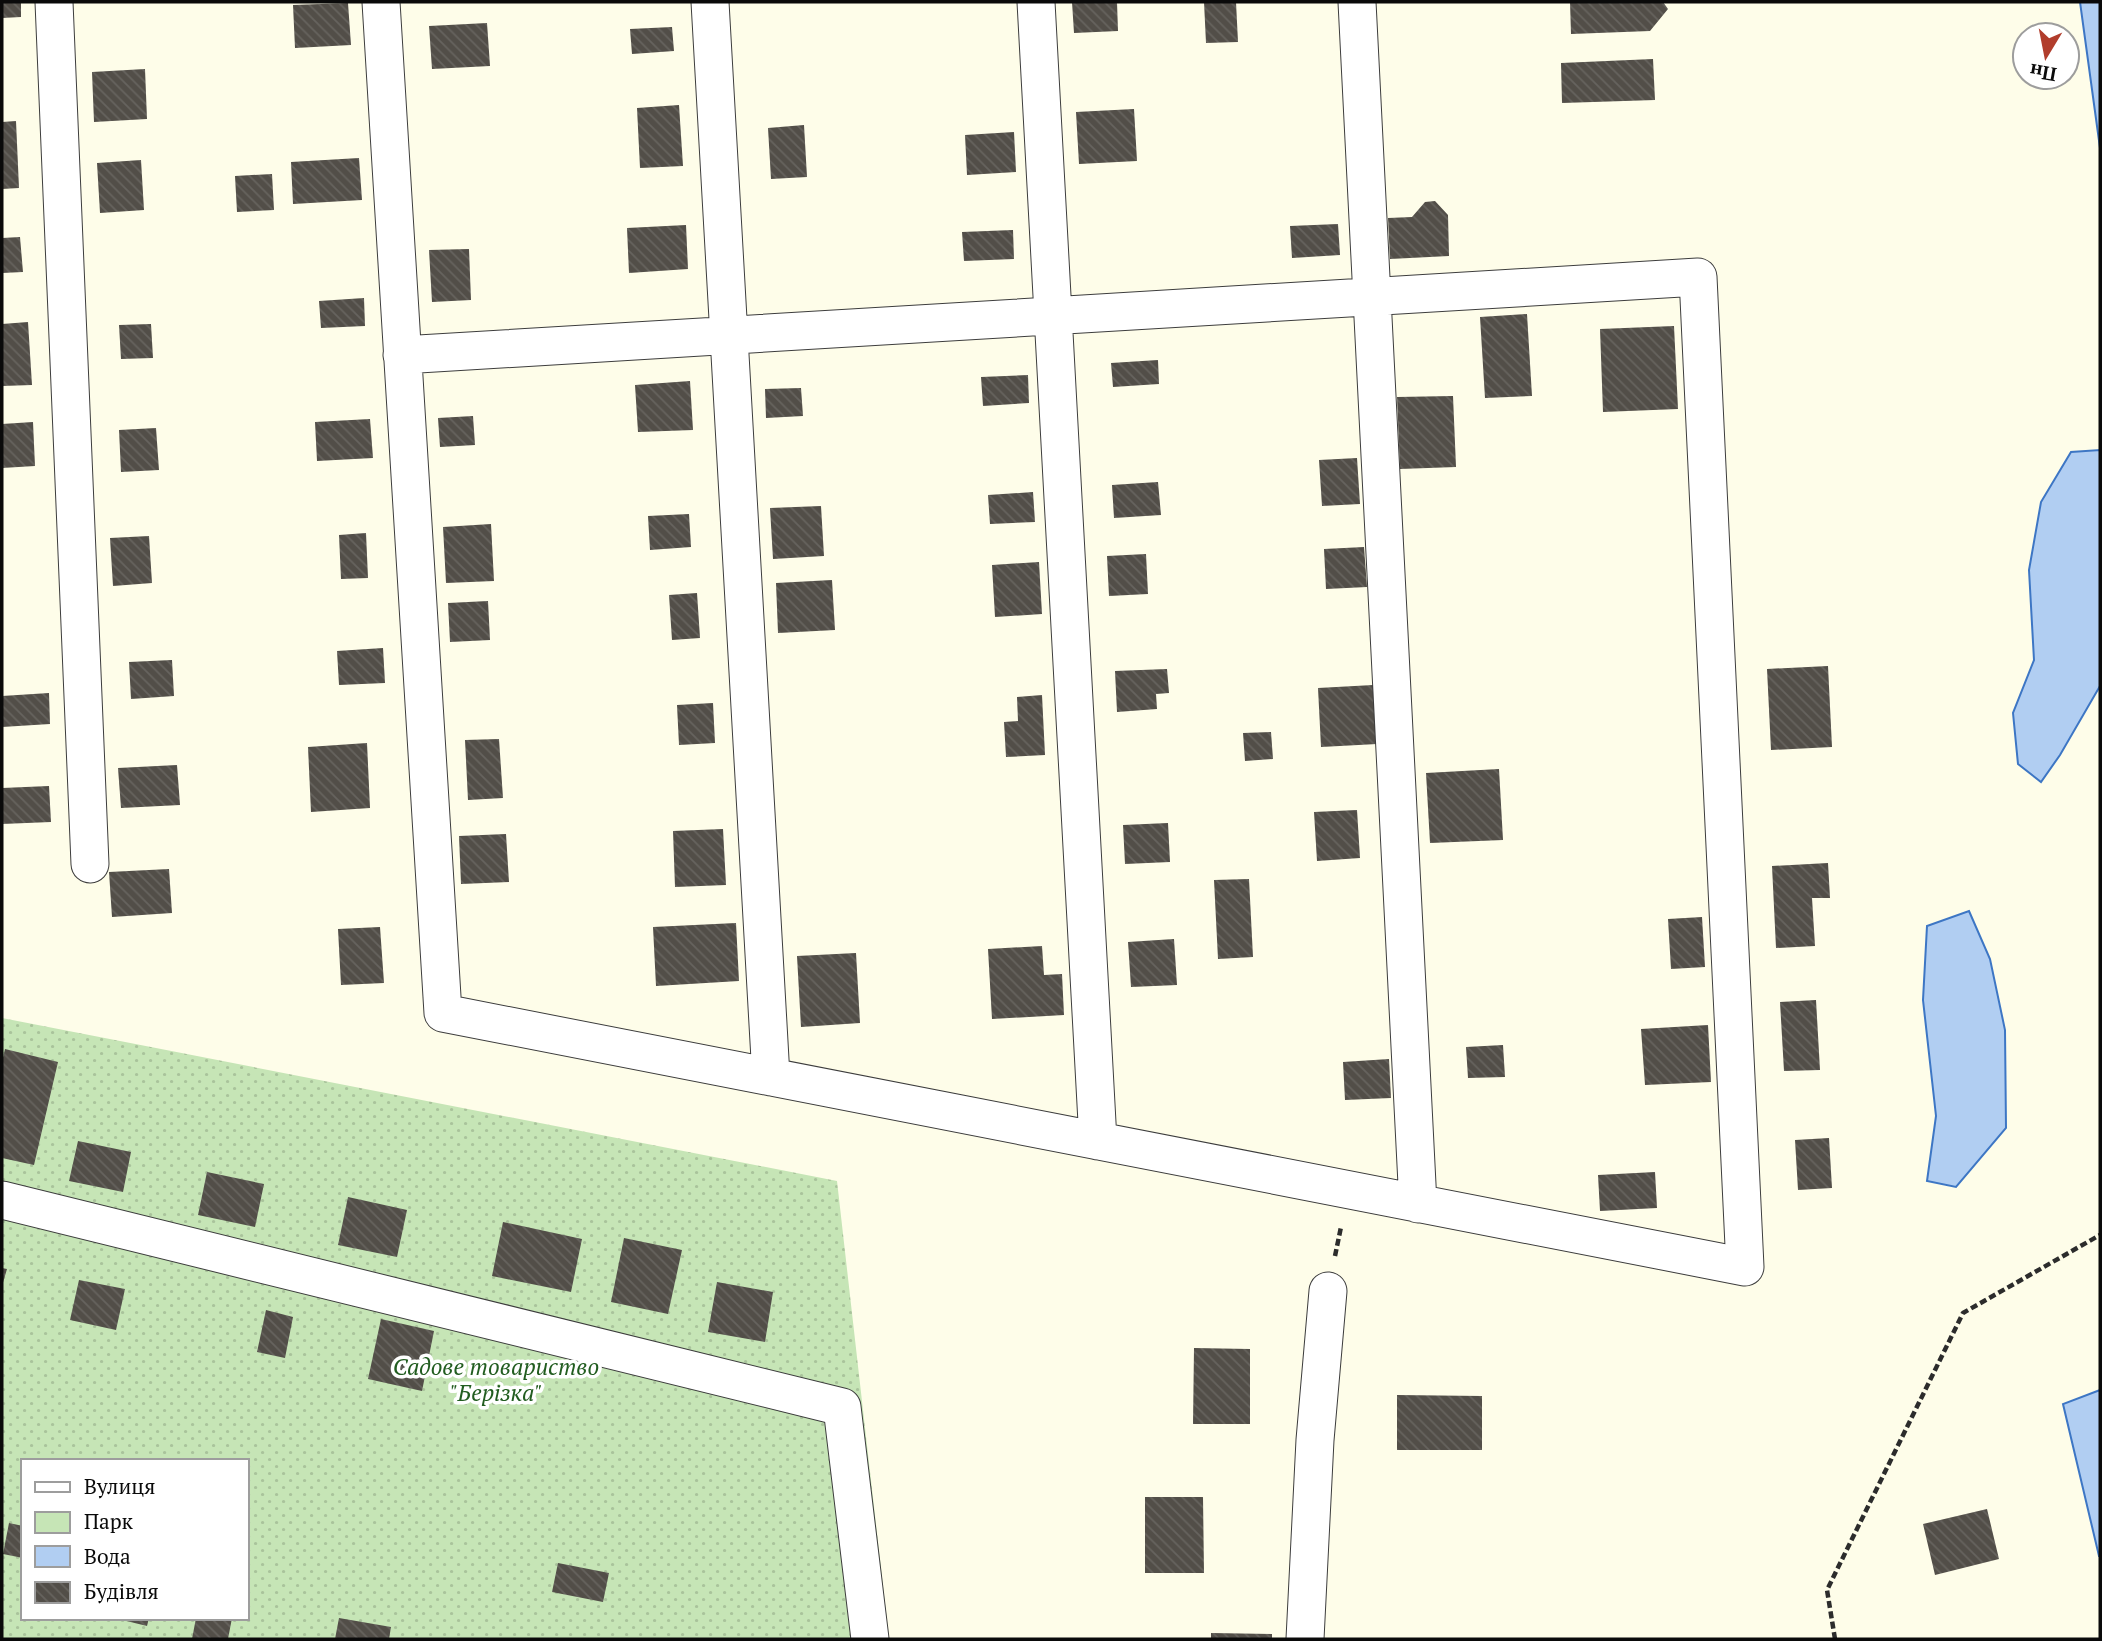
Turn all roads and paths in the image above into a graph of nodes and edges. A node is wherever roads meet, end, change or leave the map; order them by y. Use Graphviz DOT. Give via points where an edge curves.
graph roads {
  1 [pos="54,2"];
  2 [pos="381,2"];
  3 [pos="710,2"];
  4 [pos="1036,2"];
  5 [pos="1357,2"];
  6 [pos="1371,297"];
  7 [pos="1052,316"];
  8 [pos="728,335"];
  9 [pos="402,355"];
  10 [pos="90,864"];
  11 [pos="771,1077"];
  12 [pos="1098,1141"];
  13 [pos="1348,1190"];
  14 [pos="2,1200"];
  15 [pos="1418,1203"];
  16 [pos="2100,1235"];
  17 [pos="1328,1291"];
  18 [pos="870,1639"];
  19 [pos="1305,1639"];
  20 [pos="1835,1639"];
  1 -- 10 [label="street"];
  2 -- 9 [label="street"];
  3 -- 8 [label="street"];
  4 -- 7 [label="street"];
  5 -- 6 [label="street"];
  6 -- 7 [label="street"];
  6 -- 15 [label="street"];
  6 -- 15 [label="street" via="1699,277 1745,1267"];
  7 -- 8 [label="street"];
  7 -- 12 [label="street"];
  8 -- 9 [label="street"];
  8 -- 11 [label="street"];
  9 -- 11 [label="street" via="443,1013"];
  11 -- 12 [label="street"];
  12 -- 13 [label="street"];
  13 -- 15 [label="street"];
  13 -- 17 [label="path"];
  14 -- 18 [label="street" via="842,1407"];
  16 -- 20 [label="path" via="1963,1313 1827,1590"];
  17 -- 19 [label="street"];
}
